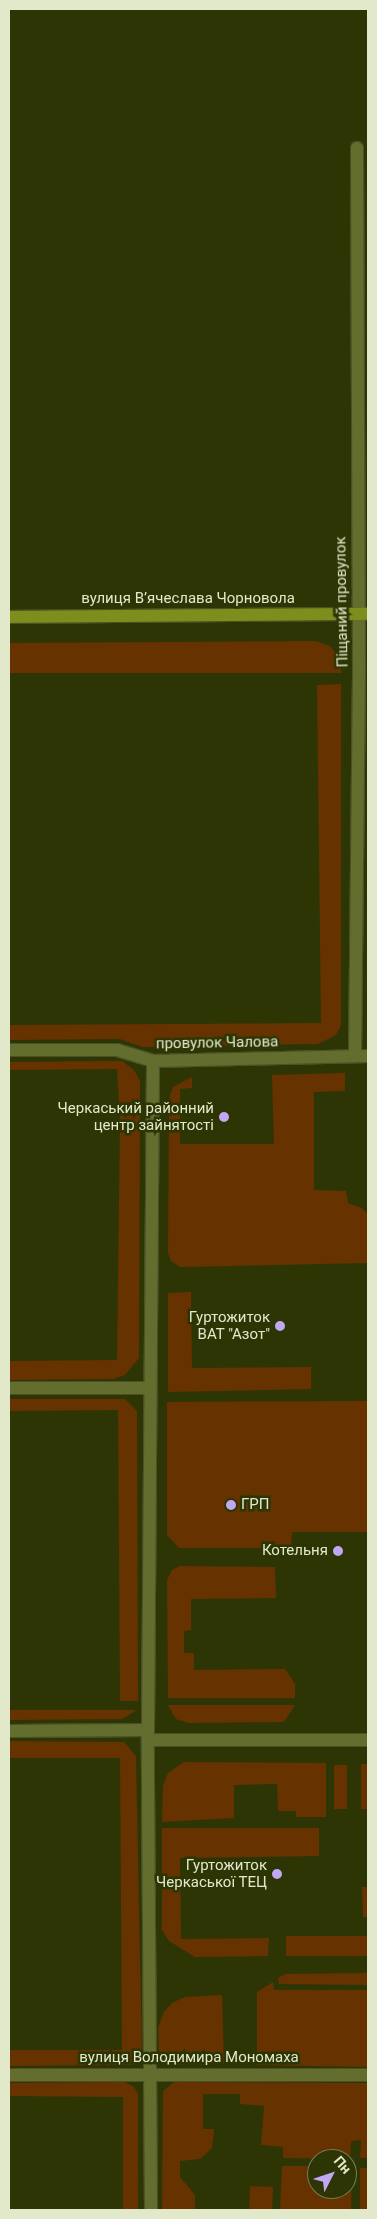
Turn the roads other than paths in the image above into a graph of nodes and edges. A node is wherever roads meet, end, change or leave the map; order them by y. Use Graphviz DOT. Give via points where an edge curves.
graph roads {
  1 [pos="357,148"];
  2 [pos="362,614"];
  3 [pos="9,617"];
  4 [pos="9,1050"];
  5 [pos="362,1056"];
  6 [pos="153,1061"];
  7 [pos="9,1388"];
  8 [pos="150,1388"];
  9 [pos="9,1730"];
  10 [pos="148,1735"];
  11 [pos="368,1740"];
  12 [pos="151,2074"];
  13 [pos="9,2075"];
  14 [pos="368,2075"];
  15 [pos="151,2210"];
  1 -- 2 [label="street, Піщаний провулок"];
  2 -- 3 [label="main road, вулиця Вʼячеслава Чорновола"];
  2 -- 5 [label="street, Піщаний провулок" via="359,672"];
  4 -- 6 [label="street, провулок Чалова" via="117,1050"];
  5 -- 6 [label="street, провулок Чалова"];
  6 -- 8 [label="street" via="154,1279"];
  7 -- 8 [label="street"];
  8 -- 10 [label="street"];
  9 -- 10 [label="street"];
  10 -- 11 [label="street"];
  10 -- 12 [label="street"];
  12 -- 13 [label="street, вулиця Володимира Мономаха"];
  12 -- 14 [label="street, вулиця Володимира Мономаха"];
  12 -- 15 [label="street"];
}
